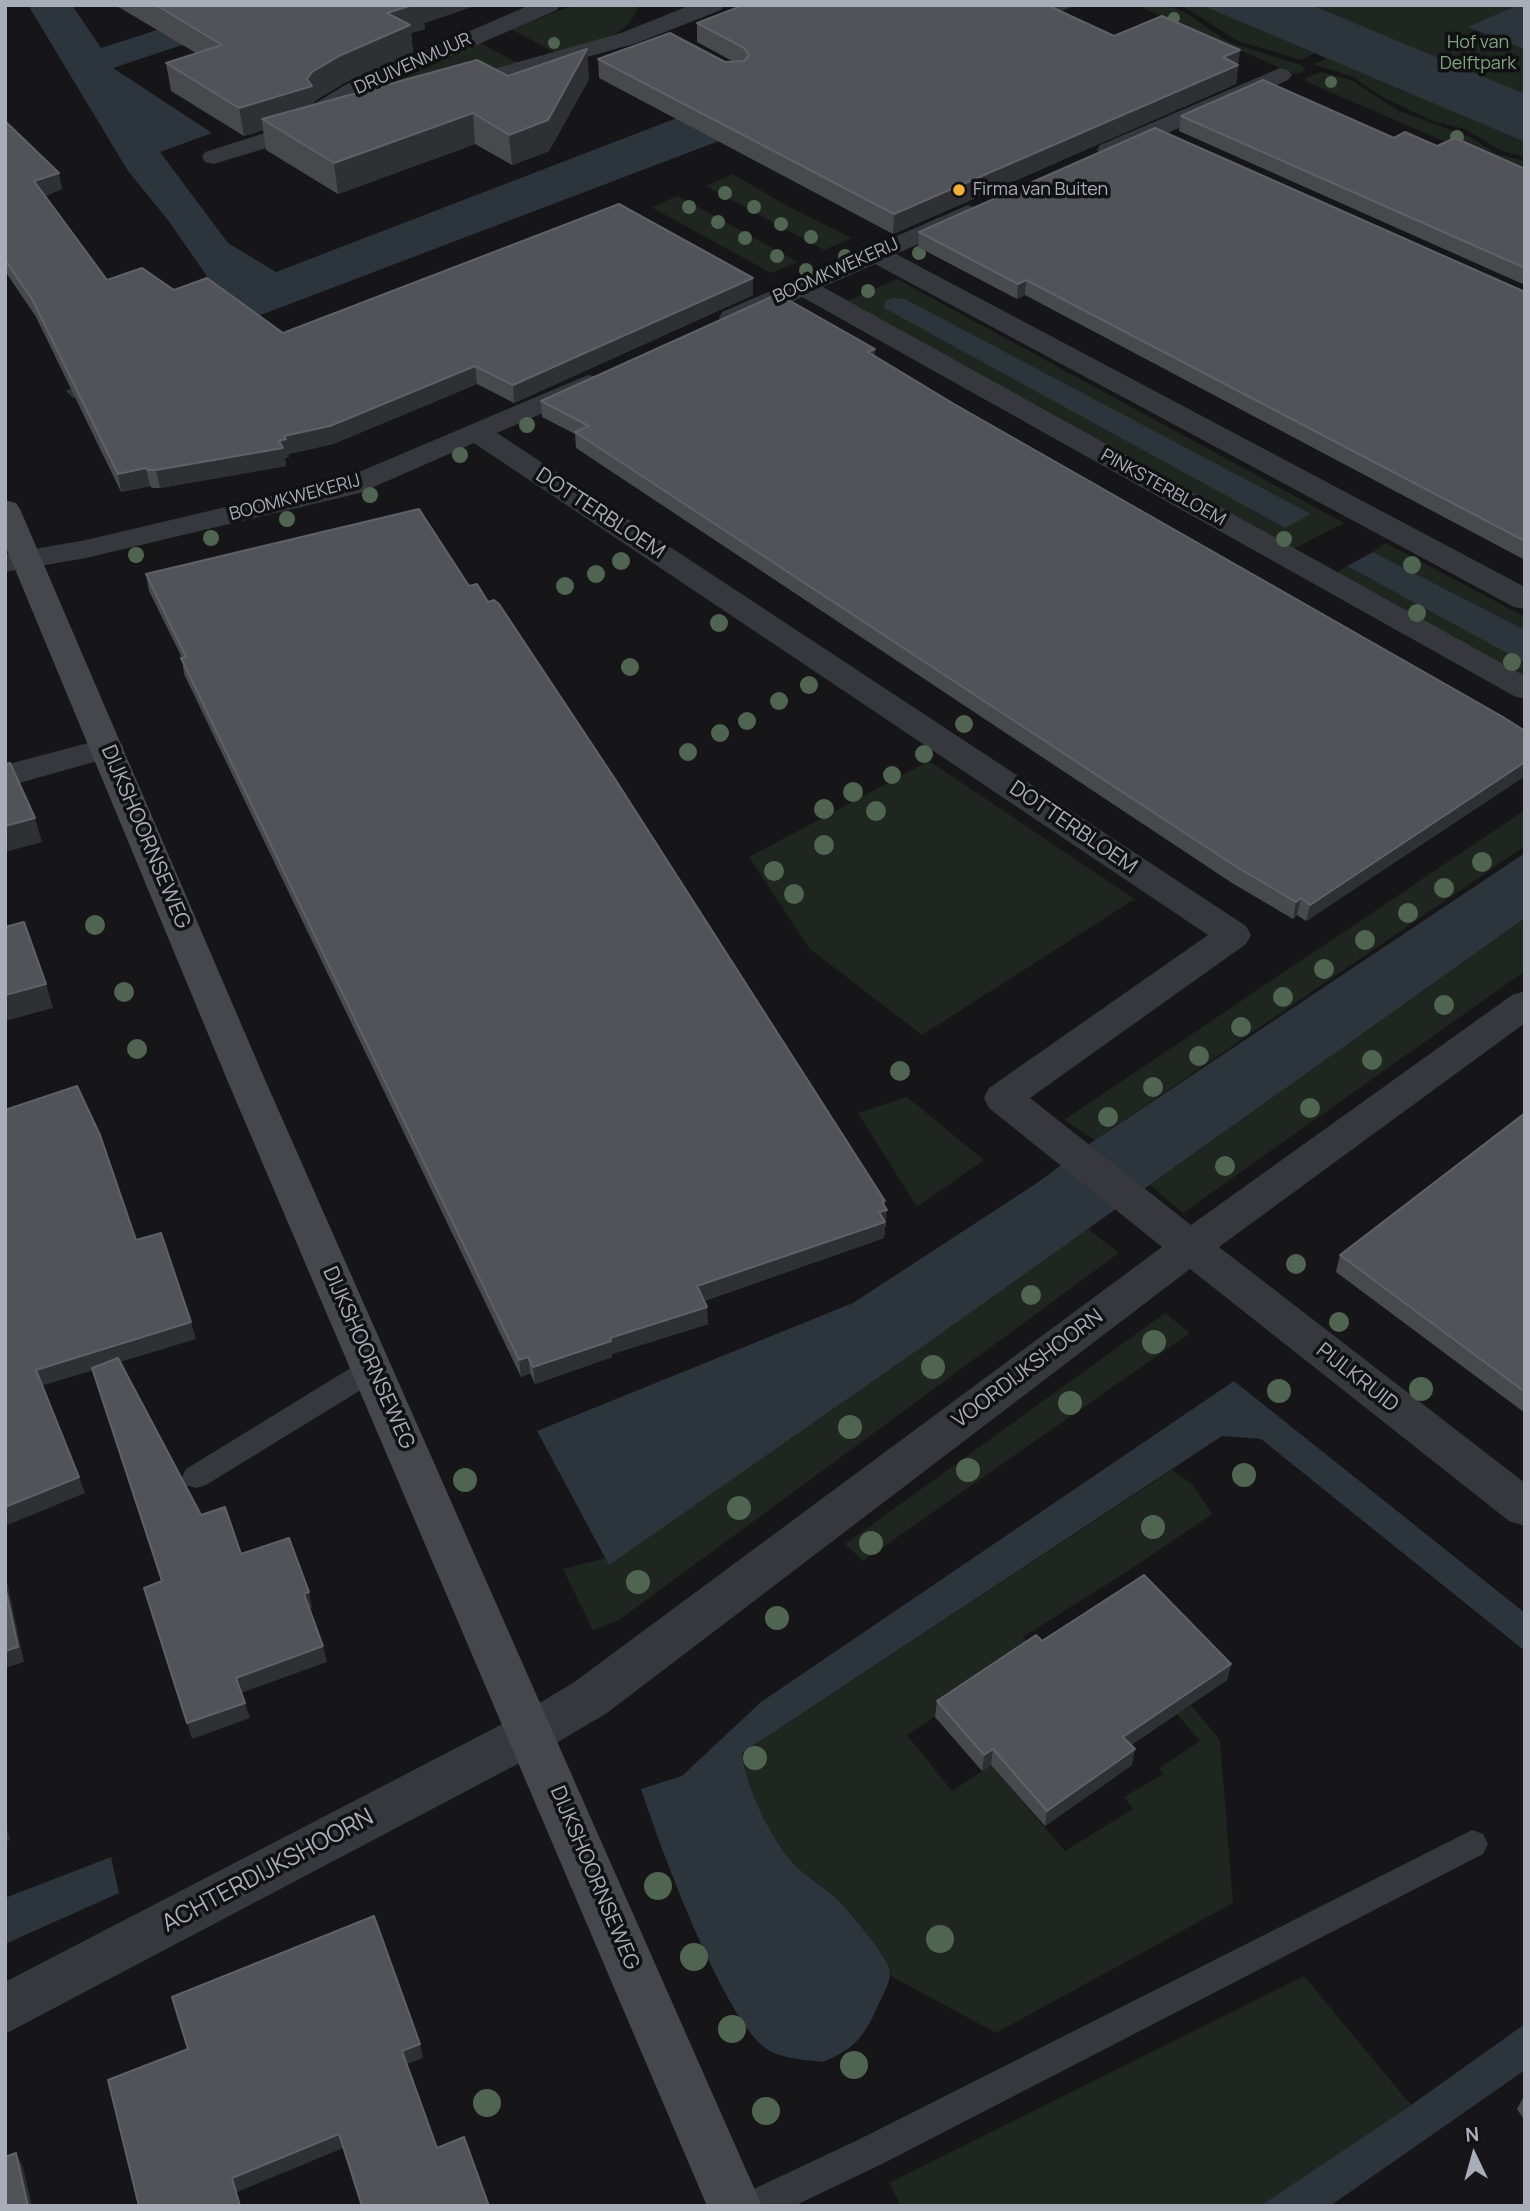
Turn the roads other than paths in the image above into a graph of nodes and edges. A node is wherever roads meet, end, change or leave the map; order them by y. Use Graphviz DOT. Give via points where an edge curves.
graph roads {
  1 [pos="549,5"];
  2 [pos="655,5"];
  3 [pos="713,5"];
  4 [pos="649,28"];
  5 [pos="673,41"];
  6 [pos="1280,75"];
  7 [pos="429,94"];
  8 [pos="362,112"];
  9 [pos="1152,131"];
  10 [pos="281,134"];
  11 [pos="1177,142"];
  12 [pos="214,157"];
  13 [pos="1089,159"];
  14 [pos="989,204"];
  15 [pos="876,254"];
  16 [pos="802,286"];
  17 [pos="715,326"];
  18 [pos="615,371"];
  19 [pos="478,433"];
  20 [pos="5,509"];
  21 [pos="16,561"];
  22 [pos="1525,600"];
  23 [pos="1525,689"];
  24 [pos="107,748"];
  25 [pos="5,776"];
  26 [pos="1525,1004"];
  27 [pos="1177,1237"];
  28 [pos="372,1369"];
  29 [pos="196,1477"];
  30 [pos="1525,1508"];
  31 [pos="531,1733"];
  32 [pos="1472,1844"];
  33 [pos="5,2009"];
  34 [pos="735,2206"];
  35 [pos="755,2206"];
  1 -- 10 [label="street, DRUIVENMUUR" via="353,90"];
  2 -- 4 [label="street"];
  3 -- 4 [label="street, DRUIVENMUUR"];
  4 -- 5 [label="street"];
  4 -- 7 [label="street, DRUIVENMUUR" via="612,43"];
  6 -- 9 [label="street"];
  8 -- 10 [label="street, DRUIVENMUUR"];
  9 -- 11 [label="street"];
  9 -- 13 [label="street"];
  10 -- 12 [label="street, DRUIVENMUUR"];
  14 -- 15 [label="street, BOOMKWEKERIJ"];
  15 -- 16 [label="street, BOOMKWEKERIJ"];
  15 -- 22 [label="street"];
  16 -- 17 [label="street, BOOMKWEKERIJ"];
  16 -- 23 [label="street, PINKSTERBLOEM"];
  18 -- 19 [label="street, BOOMKWEKERIJ"];
  19 -- 21 [label="street, BOOMKWEKERIJ" via="350,487"];
  19 -- 27 [label="street, DOTTERBLOEM" via="1233,935 1003,1098"];
  20 -- 21 [label="street, DIJKSHOORNSEWEG"];
  21 -- 24 [label="street, DIJKSHOORNSEWEG"];
  24 -- 25 [label="street"];
  24 -- 28 [label="street, DIJKSHOORNSEWEG"];
  26 -- 27 [label="street, VOORDIJKSHOORN"];
  27 -- 30 [label="street, PIJLKRUID"];
  27 -- 31 [label="street, VOORDIJKSHOORN" via="590,1698"];
  28 -- 29 [label="lane"];
  28 -- 31 [label="street, DIJKSHOORNSEWEG"];
  31 -- 33 [label="street, ACHTERDIJKSHOORN"];
  31 -- 34 [label="street, DIJKSHOORNSEWEG"];
  32 -- 35 [label="lane"];
}
